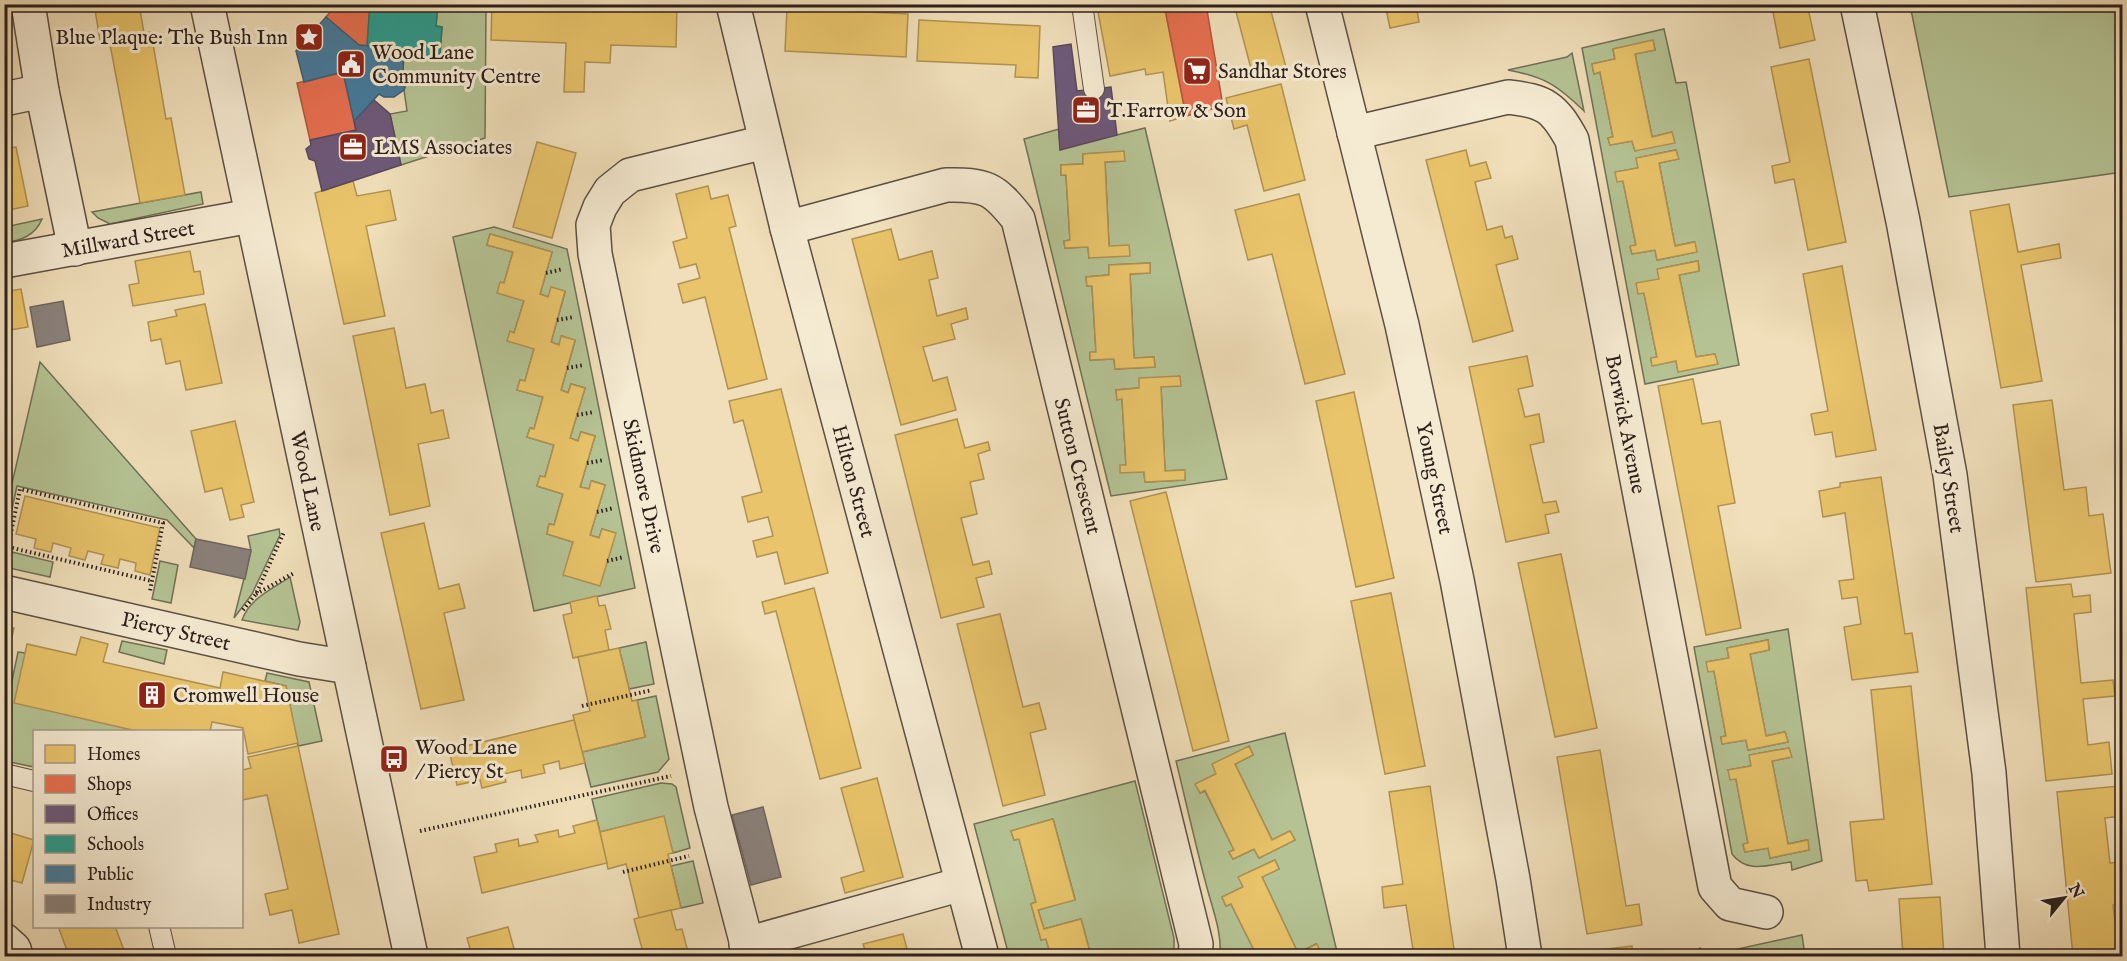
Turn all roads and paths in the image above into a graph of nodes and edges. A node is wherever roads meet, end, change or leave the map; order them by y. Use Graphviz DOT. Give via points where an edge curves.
graph roads {
  1 [pos="28,4"];
  2 [pos="207,4"];
  3 [pos="733,4"];
  4 [pos="1082,4"];
  5 [pos="1322,4"];
  6 [pos="1857,4"];
  7 [pos="1094,89"];
  8 [pos="42,92"];
  9 [pos="4,99"];
  10 [pos="1354,133"];
  11 [pos="765,142"];
  12 [pos="251,216"];
  13 [pos="787,228"];
  14 [pos="75,249"];
  15 [pos="4,261"];
  16 [pos="286,529"];
  17 [pos="8,547"];
  18 [pos="4,563"];
  19 [pos="296,572"];
  20 [pos="152,581"];
  21 [pos="4,592"];
  22 [pos="256,594"];
  23 [pos="148,598"];
  24 [pos="240,617"];
  25 [pos="349,667"];
  26 [pos="655,689"];
  27 [pos="582,706"];
  28 [pos="4,774"];
  29 [pos="680,774"];
  30 [pos="33,781"];
  31 [pos="420,832"];
  32 [pos="692,855"];
  33 [pos="623,872"];
  34 [pos="962,884"];
  35 [pos="1766,912"];
  36 [pos="159,928"];
  37 [pos="4,940"];
  38 [pos="748,950"];
  39 [pos="16,957"];
  40 [pos="166,957"];
  41 [pos="411,957"];
  42 [pos="982,957"];
  43 [pos="1195,957"];
  44 [pos="1525,957"];
  45 [pos="2003,957"];
  1 -- 8 [label="street"];
  2 -- 12 [label="street, Wood Lane"];
  3 -- 11 [label="street, Hilton Street"];
  4 -- 7 [label="lane"];
  5 -- 10 [label="street, Young Street"];
  6 -- 45 [label="street, Bailey Street" via="1903,221 1950,475 1989,773"];
  8 -- 9 [label="street"];
  8 -- 14 [label="street"];
  10 -- 35 [label="street, Borwick Avenue" via="1508,97 1548,107 1560,118 1572,140 1715,886 1730,904"];
  10 -- 44 [label="street, Young Street" via="1402,325 1454,568"];
  11 -- 13 [label="street, Hilton Street"];
  11 -- 38 [label="street, Skidmore Drive" via="630,176 610,191 594,225 595,254 711,807"];
  12 -- 14 [label="street, Millward Street"];
  12 -- 25 [label="street, Wood Lane"];
  13 -- 34 [label="street, Hilton Street"];
  13 -- 43 [label="street, Sutton Crescent" via="946,185 989,190 1018,219 1196,944"];
  14 -- 15 [label="street, Millward Street"];
  16 -- 22 [label="path"];
  17 -- 18 [label="path"];
  17 -- 20 [label="path"];
  17 -- 20 [label="path" via="20,489 163,523"];
  19 -- 22 [label="path"];
  20 -- 23 [label="path"];
  21 -- 25 [label="street, Piercy Street"];
  22 -- 24 [label="path"];
  25 -- 41 [label="street, Wood Lane"];
  26 -- 27 [label="path"];
  28 -- 30 [label="lane"];
  29 -- 31 [label="path"];
  32 -- 33 [label="path"];
  34 -- 38 [label="street, Skidmore Drive"];
  34 -- 42 [label="street, Hilton Street"];
  36 -- 40 [label="lane"];
  37 -- 39 [label="street"];
}
